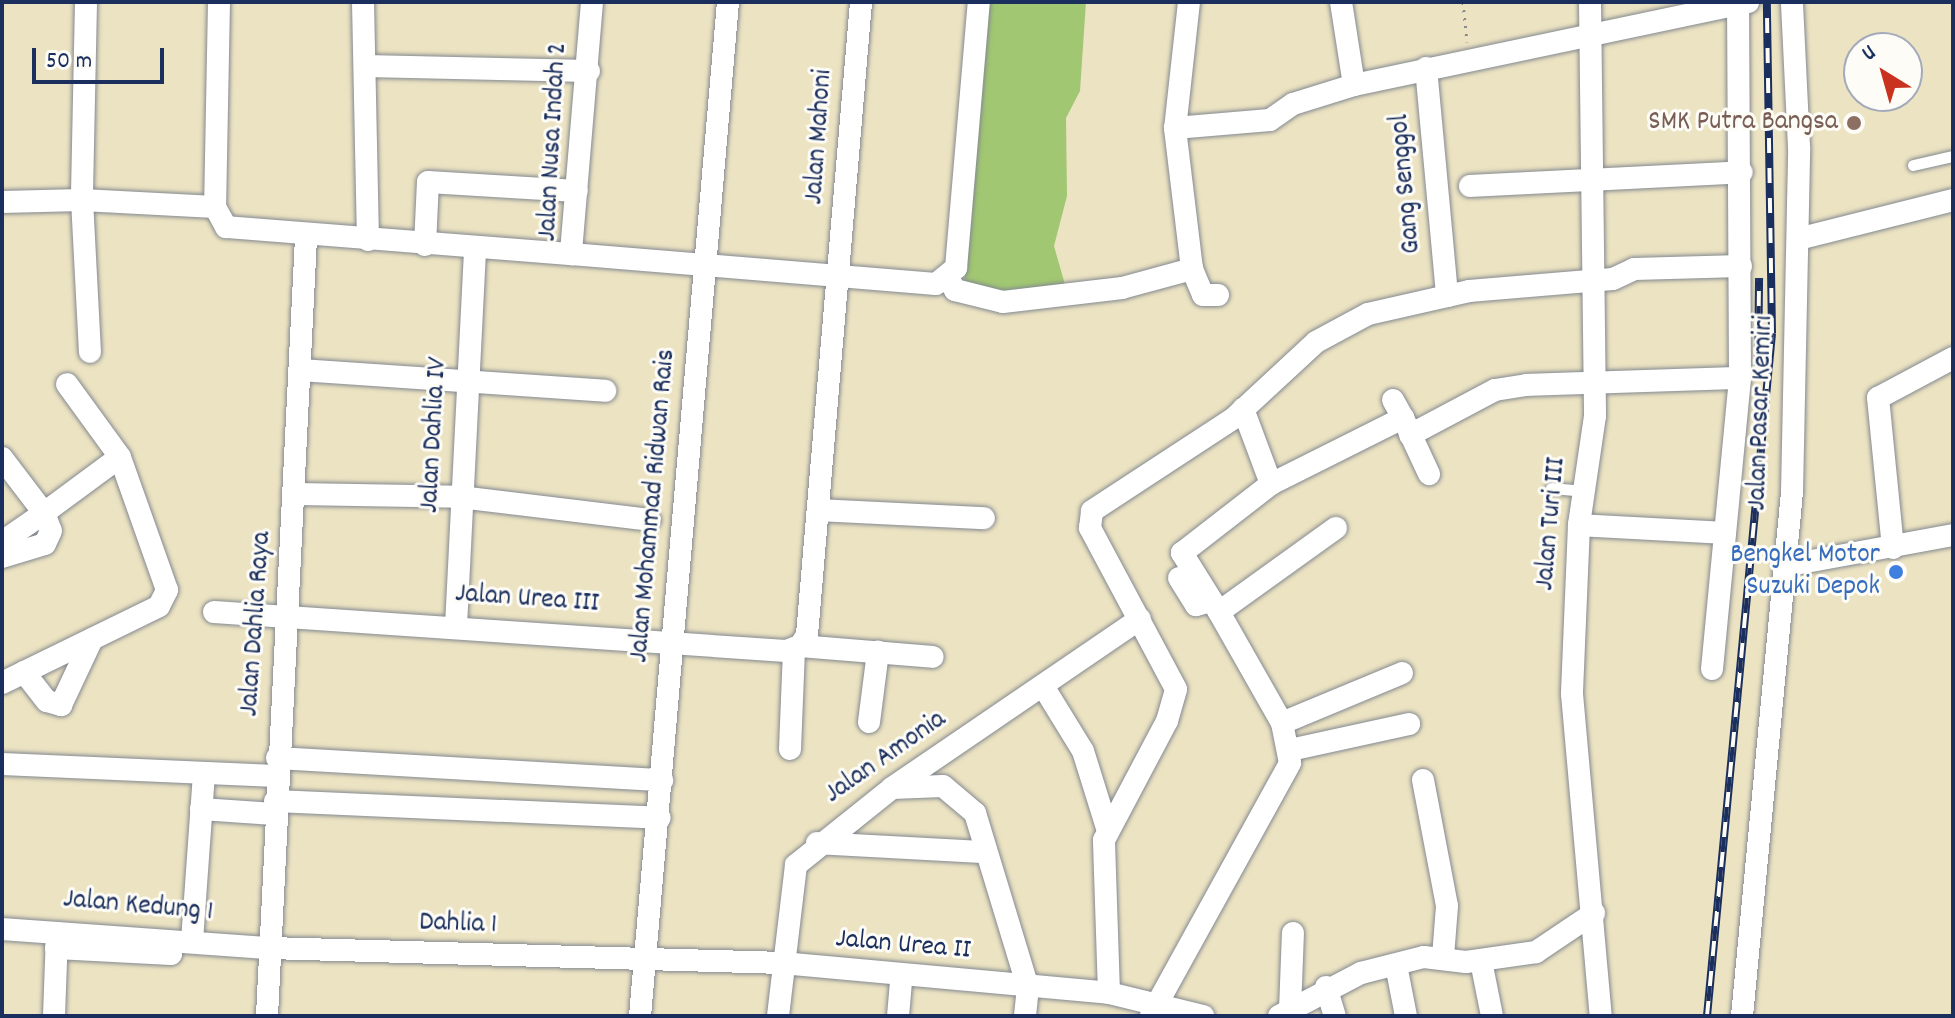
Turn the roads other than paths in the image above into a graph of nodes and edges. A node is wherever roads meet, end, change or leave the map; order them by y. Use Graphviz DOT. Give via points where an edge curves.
graph roads {
  1 [pos="86,2"];
  2 [pos="219,2"];
  3 [pos="363,2"];
  4 [pos="592,2"];
  5 [pos="728,2"];
  6 [pos="861,2"];
  7 [pos="979,2"];
  8 [pos="1189,2"];
  9 [pos="1341,2"];
  10 [pos="1590,2"];
  11 [pos="1792,2"];
  12 [pos="1741,3"];
  13 [pos="1693,8"];
  14 [pos="1591,33"];
  15 [pos="365,66"];
  16 [pos="1426,68"];
  17 [pos="589,71"];
  18 [pos="1354,85"];
  19 [pos="1175,128"];
  20 [pos="1953,156"];
  21 [pos="1913,165"];
  22 [pos="1742,172"];
  23 [pos="1594,180"];
  24 [pos="1470,186"];
  25 [pos="577,191"];
  26 [pos="82,200"];
  27 [pos="1953,200"];
  28 [pos="2,202"];
  29 [pos="215,207"];
  30 [pos="306,237"];
  31 [pos="1798,239"];
  32 [pos="368,240"];
  33 [pos="425,245"];
  34 [pos="475,248"];
  35 [pos="571,254"];
  36 [pos="704,266"];
  37 [pos="1741,266"];
  38 [pos="1192,269"];
  39 [pos="840,277"];
  40 [pos="948,278"];
  41 [pos="1594,279"];
  42 [pos="1218,295"];
  43 [pos="1447,296"];
  44 [pos="90,352"];
  45 [pos="1953,358"];
  46 [pos="300,370"];
  47 [pos="1740,378"];
  48 [pos="1596,380"];
  49 [pos="468,383"];
  50 [pos="67,384"];
  51 [pos="605,391"];
  52 [pos="1243,409"];
  53 [pos="1402,418"];
  54 [pos="120,457"];
  55 [pos="2,458"];
  56 [pos="1429,474"];
  57 [pos="1271,484"];
  58 [pos="1551,488"];
  59 [pos="1584,491"];
  60 [pos="296,494"];
  61 [pos="460,497"];
  62 [pos="818,510"];
  63 [pos="44,513"];
  64 [pos="984,518"];
  65 [pos="650,520"];
  66 [pos="1579,525"];
  67 [pos="1336,528"];
  68 [pos="1725,533"];
  69 [pos="1953,535"];
  70 [pos="2,542"];
  71 [pos="1893,548"];
  72 [pos="2,557"];
  73 [pos="1784,566"];
  74 [pos="1179,578"];
  75 [pos="1215,606"];
  76 [pos="214,612"];
  77 [pos="289,616"];
  78 [pos="1140,619"];
  79 [pos="456,626"];
  80 [pos="92,639"];
  81 [pos="672,640"];
  82 [pos="797,647"];
  83 [pos="878,652"];
  84 [pos="933,657"];
  85 [pos="1712,669"];
  86 [pos="24,672"];
  87 [pos="1402,673"];
  88 [pos="2,683"];
  89 [pos="1043,686"];
  90 [pos="869,722"];
  91 [pos="1282,723"];
  92 [pos="1409,724"];
  93 [pos="790,749"];
  94 [pos="1290,750"];
  95 [pos="3,762"];
  96 [pos="277,767"];
  97 [pos="204,775"];
  98 [pos="662,780"];
  99 [pos="1423,780"];
  100 [pos="892,788"];
  101 [pos="275,807"];
  102 [pos="201,809"];
  103 [pos="660,818"];
  104 [pos="1107,828"];
  105 [pos="817,843"];
  106 [pos="985,852"];
  107 [pos="1594,913"];
  108 [pos="2,929"];
  109 [pos="1293,933"];
  110 [pos="57,939"];
  111 [pos="181,940"];
  112 [pos="269,948"];
  113 [pos="1443,957"];
  114 [pos="1481,961"];
  115 [pos="645,963"];
  116 [pos="782,963"];
  117 [pos="1396,965"];
  118 [pos="901,978"];
  119 [pos="1028,987"];
  120 [pos="1326,987"];
  121 [pos="1109,993"];
  122 [pos="1152,1010"];
  123 [pos="1285,1013"];
  124 [pos="54,1016"];
  125 [pos="267,1016"];
  126 [pos="640,1016"];
  127 [pos="778,1016"];
  128 [pos="898,1016"];
  129 [pos="1025,1016"];
  130 [pos="1203,1016"];
  131 [pos="1335,1016"];
  132 [pos="1406,1016"];
  133 [pos="1492,1016"];
  134 [pos="1601,1016"];
  135 [pos="1742,1016"];
  1 -- 26 [label="street"];
  2 -- 29 [label="street"];
  3 -- 15 [label="street"];
  4 -- 17 [label="street, Jalan Nusa Indah 2"];
  5 -- 36 [label="street, Jalan Mohammad Ridwan Rais"];
  6 -- 39 [label="street, Jalan Mahoni"];
  7 -- 40 [label="street" via="956,268"];
  8 -- 19 [label="street"];
  9 -- 18 [label="street"];
  10 -- 14 [label="street, Jalan Turi III"];
  11 -- 31 [label="street, Jalan Pasar Kemiri"];
  12 -- 13 [label="street"];
  12 -- 22 [label="street"];
  13 -- 14 [label="street"];
  14 -- 16 [label="street"];
  14 -- 23 [label="street, Jalan Turi III"];
  15 -- 17 [label="street"];
  15 -- 32 [label="street"];
  16 -- 18 [label="street"];
  16 -- 43 [label="street, Gang Senggol"];
  17 -- 25 [label="street, Jalan Nusa Indah 2"];
  18 -- 19 [label="street" via="1293,104 1270,120"];
  19 -- 38 [label="street"];
  20 -- 21 [label="lane"];
  22 -- 23 [label="street"];
  22 -- 37 [label="street"];
  23 -- 24 [label="street"];
  23 -- 41 [label="street, Jalan Turi III"];
  25 -- 33 [label="street" via="428,182"];
  25 -- 35 [label="street, Jalan Nusa Indah 2"];
  26 -- 28 [label="street"];
  26 -- 29 [label="street"];
  26 -- 44 [label="street"];
  27 -- 31 [label="street"];
  29 -- 30 [label="street" via="234,231"];
  30 -- 32 [label="street"];
  30 -- 46 [label="street, Jalan Dahlia Raya"];
  31 -- 73 [label="street, Jalan Pasar Kemiri"];
  32 -- 33 [label="street"];
  33 -- 34 [label="street"];
  34 -- 35 [label="street"];
  34 -- 49 [label="street, Jalan Dahlia IV"];
  35 -- 36 [label="street, Jalan Nusa Indah 2"];
  36 -- 39 [label="street, Jalan Nusa Indah 2"];
  36 -- 81 [label="street, Jalan Mohammad Ridwan Rais"];
  37 -- 41 [label="street" via="1634,269"];
  37 -- 47 [label="street"];
  38 -- 40 [label="street" via="1122,288 1003,302 955,290"];
  38 -- 42 [label="street" via="1203,295"];
  39 -- 40 [label="street, Jalan Nusa Indah 2" via="936,284"];
  39 -- 62 [label="street"];
  41 -- 43 [label="street"];
  41 -- 48 [label="street, Jalan Turi III"];
  43 -- 52 [label="street" via="1368,314 1316,342"];
  45 -- 71 [label="street" via="1878,398"];
  46 -- 49 [label="street"];
  46 -- 60 [label="street, Jalan Dahlia Raya"];
  47 -- 48 [label="street"];
  47 -- 68 [label="street"];
  48 -- 53 [label="street" via="1495,390"];
  48 -- 59 [label="street, Jalan Turi III"];
  49 -- 51 [label="street"];
  49 -- 61 [label="street, Jalan Dahlia IV"];
  50 -- 54 [label="street"];
  52 -- 57 [label="street"];
  52 -- 78 [label="street" via="1088,516"];
  53 -- 56 [label="street"];
  53 -- 57 [label="street"];
  54 -- 63 [label="street"];
  54 -- 80 [label="street" via="167,590 159,606"];
  55 -- 63 [label="street"];
  57 -- 75 [label="street" via="1182,553"];
  58 -- 59 [label="lane"];
  59 -- 66 [label="street, Jalan Turi III"];
  60 -- 61 [label="street"];
  60 -- 77 [label="street, Jalan Dahlia Raya"];
  61 -- 65 [label="street"];
  61 -- 79 [label="street, Jalan Dahlia IV"];
  62 -- 64 [label="street"];
  62 -- 82 [label="street" via="807,635"];
  63 -- 70 [label="street"];
  63 -- 72 [label="street" via="51,531 45,544"];
  66 -- 68 [label="street"];
  66 -- 107 [label="street, Jalan Turi III" via="1575,775"];
  67 -- 75 [label="street"];
  68 -- 85 [label="street"];
  69 -- 71 [label="street"];
  71 -- 73 [label="street"];
  73 -- 135 [label="street, Jalan Pasar Kemiri"];
  74 -- 75 [label="street" via="1196,605"];
  75 -- 91 [label="street"];
  76 -- 77 [label="street, Jalan Urea III"];
  77 -- 79 [label="street, Jalan Urea III"];
  77 -- 96 [label="street, Jalan Dahlia Raya"];
  78 -- 89 [label="street, Jalan Amonia"];
  78 -- 104 [label="street" via="1176,697"];
  79 -- 81 [label="street, Jalan Urea III"];
  80 -- 86 [label="street"];
  80 -- 86 [label="street" via="61,705 47,701"];
  81 -- 82 [label="street, Jalan Urea III"];
  81 -- 98 [label="street, Jalan Mohammad Ridwan Rais"];
  82 -- 83 [label="street, Jalan Urea III"];
  82 -- 93 [label="street"];
  83 -- 84 [label="street, Jalan Urea III"];
  83 -- 90 [label="street"];
  86 -- 88 [label="street"];
  87 -- 91 [label="street"];
  89 -- 100 [label="street, Jalan Amonia"];
  89 -- 104 [label="street" via="1083,751"];
  91 -- 94 [label="street"];
  92 -- 94 [label="street"];
  94 -- 122 [label="street" via="1286,776"];
  95 -- 97 [label="street"];
  96 -- 97 [label="street"];
  96 -- 98 [label="street"];
  96 -- 101 [label="street, Jalan Dahlia Raya"];
  97 -- 102 [label="street"];
  98 -- 103 [label="street, Jalan Mohammad Ridwan Rais"];
  99 -- 113 [label="street" via="1447,906"];
  100 -- 105 [label="street, Jalan Amonia"];
  100 -- 106 [label="street" via="955,791 975,813"];
  101 -- 102 [label="street"];
  101 -- 103 [label="street"];
  101 -- 112 [label="street, Jalan Dahlia Raya"];
  102 -- 111 [label="street"];
  103 -- 115 [label="street, Jalan Mohammad Ridwan Rais"];
  104 -- 121 [label="street"];
  105 -- 106 [label="street"];
  105 -- 116 [label="street, Jalan Amonia" via="793,874"];
  106 -- 119 [label="street"];
  107 -- 114 [label="street" via="1536,952"];
  107 -- 134 [label="street, Jalan Turi III"];
  108 -- 110 [label="street, Jalan Kedung 1"];
  109 -- 123 [label="street"];
  110 -- 111 [label="street, Jalan Kedung 1" via="171,954"];
  110 -- 124 [label="street"];
  111 -- 112 [label="street, Jalan Kedung 1"];
  112 -- 115 [label="street, Dahlia 1"];
  112 -- 125 [label="street, Jalan Dahlia Raya"];
  113 -- 114 [label="street"];
  113 -- 117 [label="street"];
  114 -- 133 [label="street"];
  115 -- 116 [label="street, Jalan Urea II"];
  115 -- 126 [label="street, Jalan Mohammad Ridwan Rais"];
  116 -- 118 [label="street, Jalan Urea II"];
  116 -- 127 [label="street, Jalan Amonia"];
  117 -- 120 [label="street"];
  117 -- 132 [label="street"];
  118 -- 119 [label="street, Jalan Urea II"];
  118 -- 128 [label="street"];
  119 -- 121 [label="street, Jalan Urea II"];
  119 -- 129 [label="street"];
  120 -- 123 [label="street"];
  120 -- 131 [label="street"];
  121 -- 122 [label="street, Jalan Urea II"];
  122 -- 130 [label="street, Jalan Urea II"];
}
